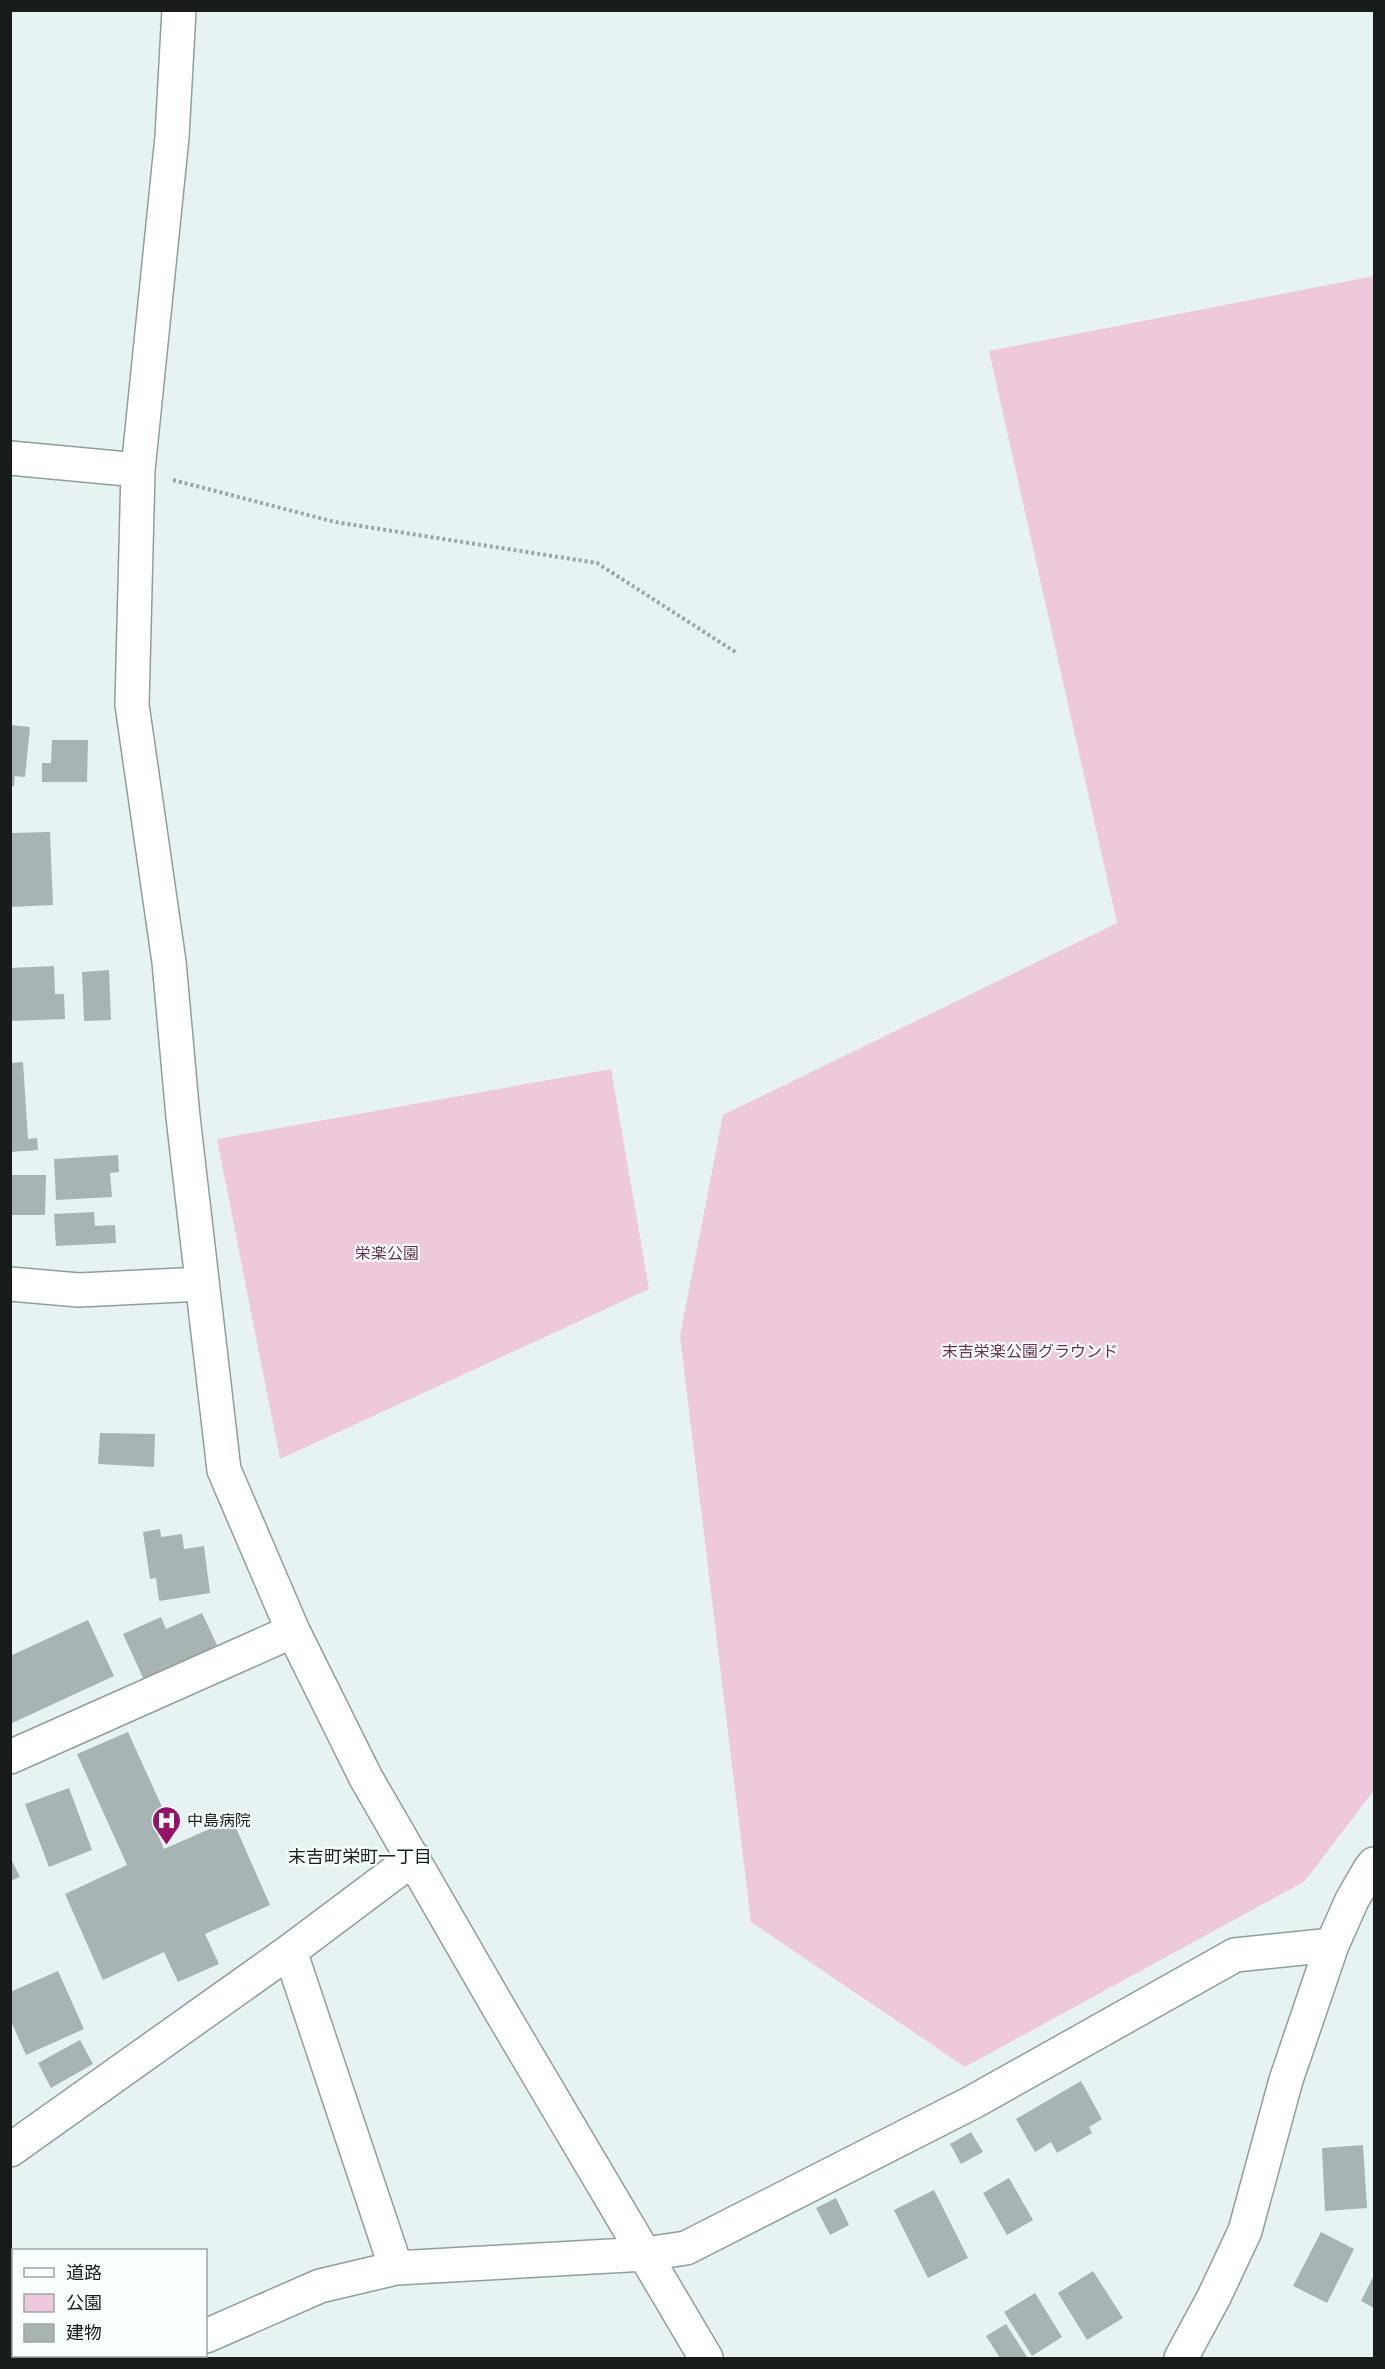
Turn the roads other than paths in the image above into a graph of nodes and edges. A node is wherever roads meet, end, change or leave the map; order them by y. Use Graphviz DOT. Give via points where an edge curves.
graph roads {
  1 [pos="179,10"];
  2 [pos="10,458"];
  3 [pos="138,471"];
  4 [pos="10,1284"];
  5 [pos="202,1284"];
  6 [pos="293,1631"];
  7 [pos="10,1757"];
  8 [pos="414,1858"];
  9 [pos="1374,1864"];
  10 [pos="1332,1945"];
  11 [pos="290,1951"];
  12 [pos="10,2150"];
  13 [pos="646,2254"];
  14 [pos="396,2268"];
  15 [pos="207,2336"];
  16 [pos="706,2358"];
  17 [pos="1181,2358"];
  1 -- 3 [label="street" via="172,137"];
  2 -- 3 [label="street"];
  3 -- 5 [label="street" via="132,705 169,962"];
  4 -- 5 [label="street" via="79,1290"];
  5 -- 6 [label="street" via="224,1470"];
  6 -- 7 [label="street"];
  6 -- 8 [label="street" via="366,1778"];
  8 -- 11 [label="street"];
  8 -- 13 [label="street"];
  9 -- 10 [label="street"];
  10 -- 13 [label="street" via="1235,1955 899,2140 686,2248"];
  10 -- 17 [label="street" via="1286,2080 1245,2231"];
  11 -- 12 [label="street"];
  11 -- 14 [label="street"];
  13 -- 14 [label="street"];
  13 -- 16 [label="street"];
  14 -- 15 [label="street" via="320,2286"];
}
